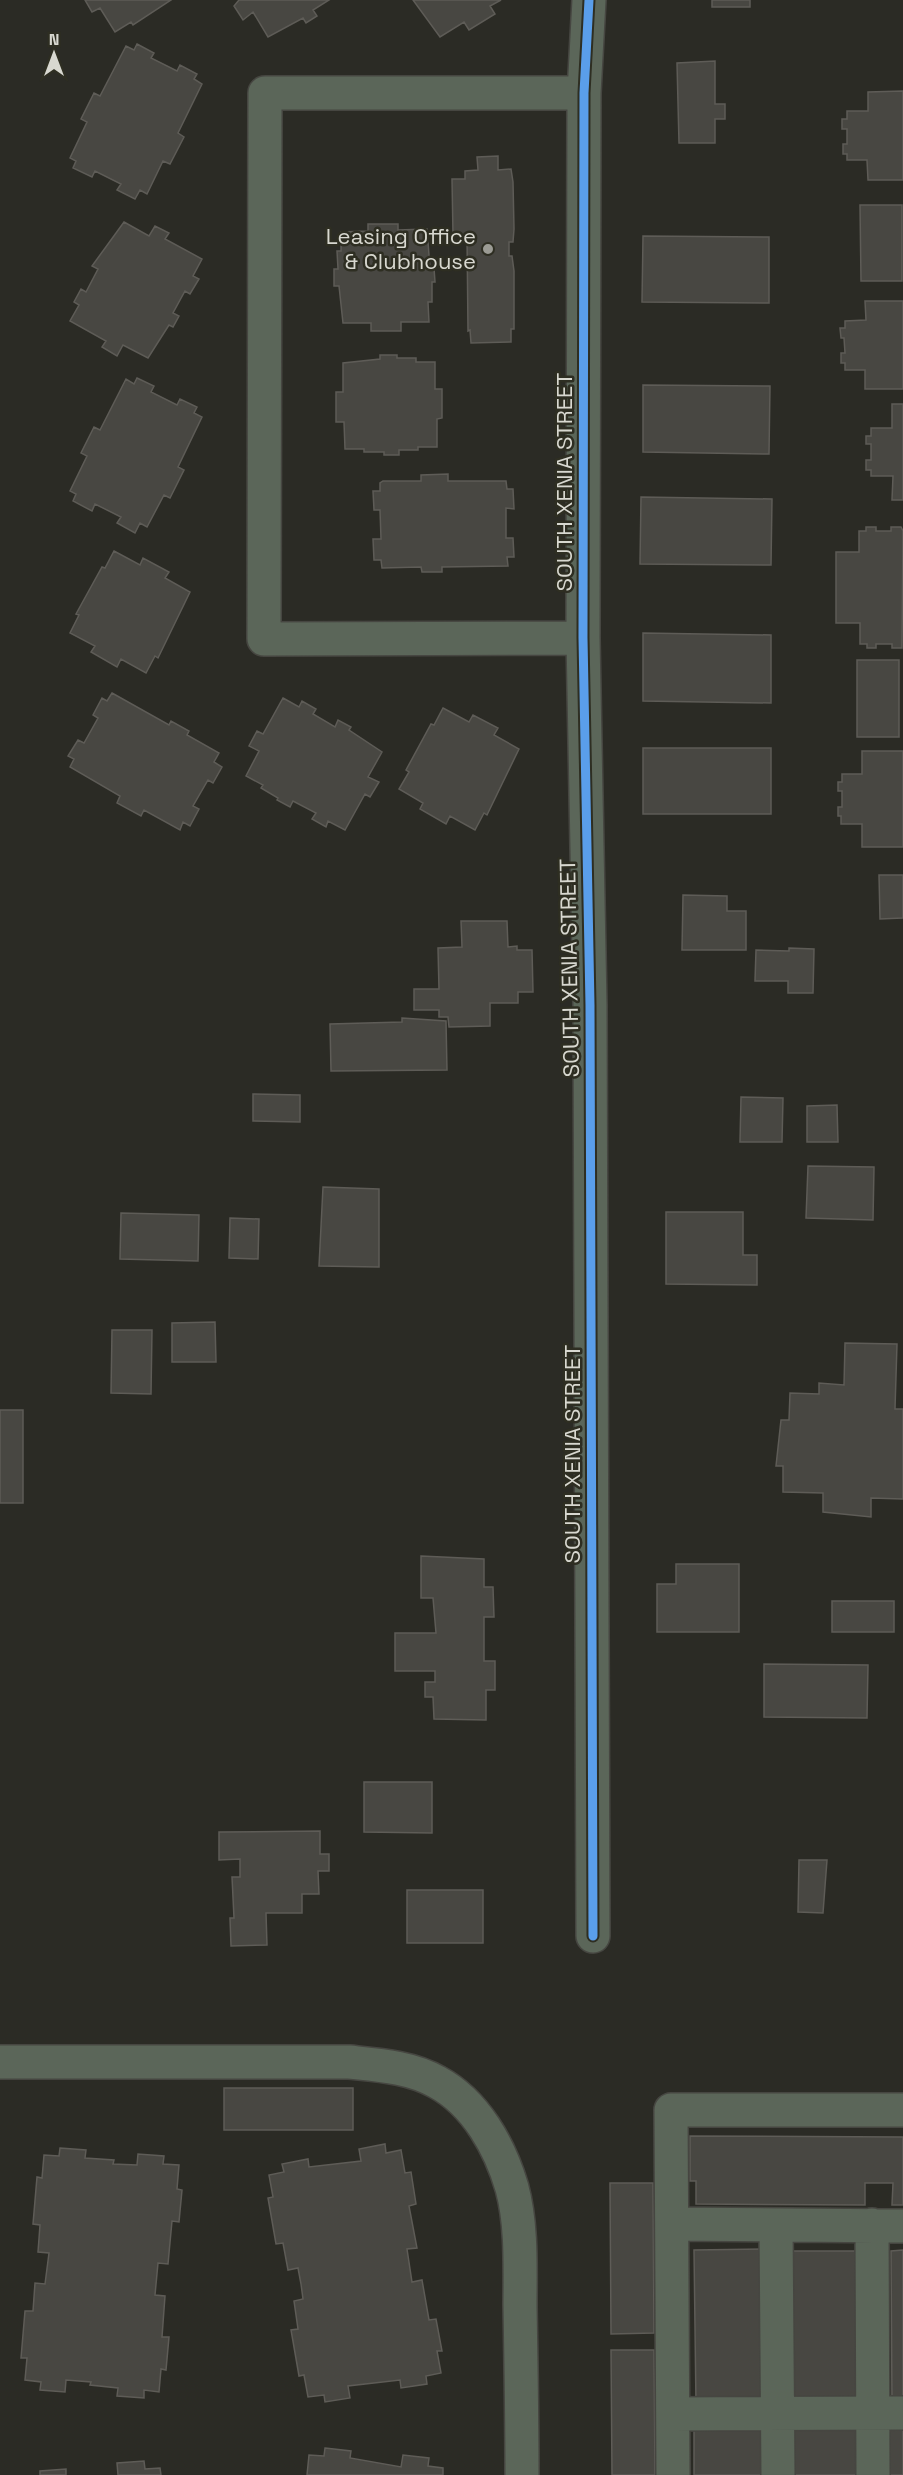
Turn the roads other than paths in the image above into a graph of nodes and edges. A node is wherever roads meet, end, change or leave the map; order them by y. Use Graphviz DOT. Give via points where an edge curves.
graph roads {
  1 [pos="589,0"];
  2 [pos="584,93"];
  3 [pos="583,638"];
  4 [pos="593,1936"];
  5 [pos="0,2062"];
  6 [pos="903,2110"];
  7 [pos="672,2224"];
  8 [pos="776,2225"];
  9 [pos="887,2226"];
  10 [pos="777,2413"];
  11 [pos="888,2413"];
  12 [pos="673,2414"];
  13 [pos="522,2475"];
  14 [pos="673,2475"];
  15 [pos="778,2475"];
  16 [pos="873,2475"];
  1 -- 2 [label="street, SOUTH XENIA STREET"];
  2 -- 3 [label="street, SOUTH XENIA STREET"];
  2 -- 3 [label="street" via="265,93 264,639"];
  3 -- 4 [label="street, SOUTH XENIA STREET" via="590,1005"];
  5 -- 13 [label="street" via="349,2062 402,2069 437,2081 457,2096 498,2151 512,2189 520,2261"];
  6 -- 7 [label="street" via="671,2110"];
  7 -- 8 [label="street"];
  7 -- 12 [label="street"];
  8 -- 9 [label="street"];
  8 -- 10 [label="street"];
  9 -- 11 [label="street"];
  10 -- 11 [label="street"];
  10 -- 12 [label="street"];
  10 -- 15 [label="street"];
  11 -- 16 [label="street"];
  12 -- 14 [label="street"];
}
